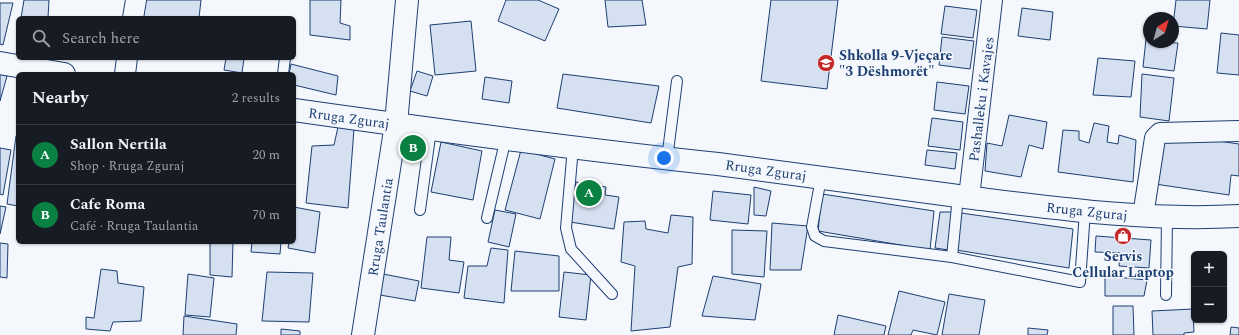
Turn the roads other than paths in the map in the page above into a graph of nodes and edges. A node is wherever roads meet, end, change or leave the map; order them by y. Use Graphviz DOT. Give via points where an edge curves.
graph roads {
  1 [pos="136,0"];
  2 [pos="407,0"];
  3 [pos="992,0"];
  4 [pos="134,16"];
  5 [pos="127,60"];
  6 [pos="285,60"];
  7 [pos="0,63"];
  8 [pos="52,72"];
  9 [pos="125,72"];
  10 [pos="283,72"];
  11 [pos="677,81"];
  12 [pos="296,110"];
  13 [pos="396,124"];
  14 [pos="431,129"];
  15 [pos="1239,131"];
  16 [pos="506,138"];
  17 [pos="573,147"];
  18 [pos="667,159"];
  19 [pos="821,178"];
  20 [pos="964,196"];
  21 [pos="420,210"];
  22 [pos="1086,211"];
  23 [pos="1143,216"];
  24 [pos="1239,216"];
  25 [pos="1167,217"];
  26 [pos="487,218"];
  27 [pos="952,258"];
  28 [pos="612,294"];
  29 [pos="1166,295"];
  30 [pos="363,335"];
  1 -- 4 [label="street"];
  2 -- 13 [label="main road, Rruga Taulantia"];
  3 -- 20 [label="street, Pashalleku i Kavajes"];
  5 -- 9 [label="street"];
  6 -- 10 [label="lane"];
  7 -- 8 [label="main road"];
  11 -- 18 [label="lane"];
  12 -- 13 [label="main road, Rruga Zguraj"];
  13 -- 14 [label="main road, Rruga Zguraj"];
  13 -- 30 [label="main road, Rruga Taulantia"];
  14 -- 16 [label="main road, Rruga Zguraj"];
  14 -- 21 [label="lane"];
  15 -- 23 [label="street" via="1160,133 1154,138"];
  16 -- 17 [label="main road, Rruga Zguraj"];
  16 -- 26 [label="lane"];
  17 -- 18 [label="main road, Rruga Zguraj"];
  17 -- 28 [label="lane" via="566,228 571,249"];
  18 -- 19 [label="main road, Rruga Zguraj"];
  19 -- 20 [label="main road, Rruga Zguraj"];
  19 -- 27 [label="lane" via="812,227 815,236 824,241"];
  20 -- 22 [label="main road, Rruga Zguraj"];
  20 -- 27 [label="lane"];
  22 -- 23 [label="main road, Rruga Zguraj"];
  22 -- 27 [label="lane" via="1080,282"];
  23 -- 25 [label="main road, Rruga Zguraj"];
  24 -- 25 [label="main road, Rruga Zguraj"];
  25 -- 29 [label="lane"];
}
